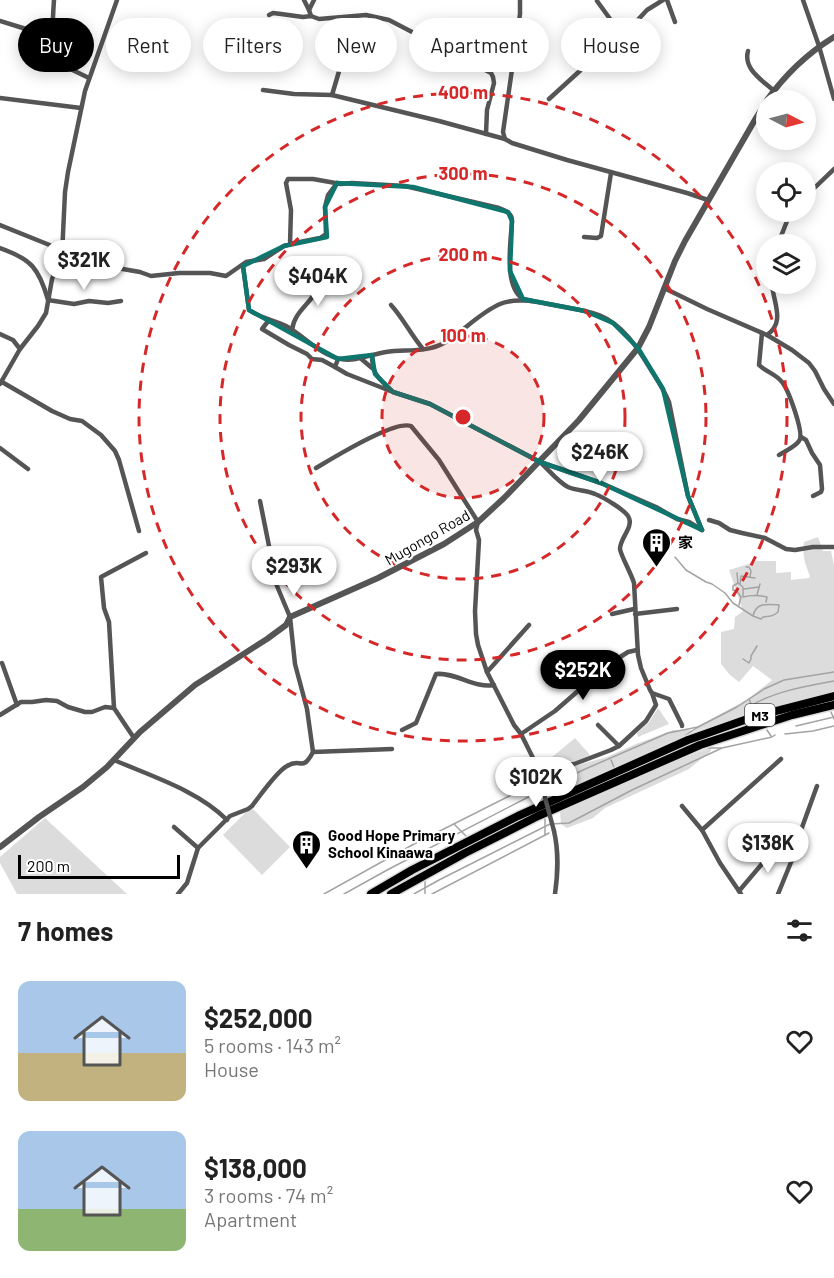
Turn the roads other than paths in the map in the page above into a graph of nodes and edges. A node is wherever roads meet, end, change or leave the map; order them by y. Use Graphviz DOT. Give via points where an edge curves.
graph roads {
  1 [pos="54,0"];
  2 [pos="117,0"];
  3 [pos="304,0"];
  4 [pos="314,0"];
  5 [pos="520,0"];
  6 [pos="648,0"];
  7 [pos="665,0"];
  8 [pos="803,0"];
  9 [pos="597,1"];
  10 [pos="653,6"];
  11 [pos="309,10"];
  12 [pos="269,15"];
  13 [pos="311,16"];
  14 [pos="53,18"];
  15 [pos="609,18"];
  16 [pos="640,18"];
  17 [pos="0,21"];
  18 [pos="675,22"];
  19 [pos="18,27"];
  20 [pos="834,37"];
  21 [pos="819,46"];
  22 [pos="748,51"];
  23 [pos="78,72"];
  24 [pos="339,72"];
  25 [pos="579,72"];
  26 [pos="89,78"];
  27 [pos="263,90"];
  28 [pos="773,90"];
  29 [pos="775,90"];
  30 [pos="332,95"];
  31 [pos="0,98"];
  32 [pos="549,99"];
  33 [pos="834,99"];
  34 [pos="81,108"];
  35 [pos="756,118"];
  36 [pos="486,134"];
  37 [pos="505,139"];
  38 [pos="834,169"];
  39 [pos="611,173"];
  40 [pos="337,183"];
  41 [pos="816,186"];
  42 [pos="708,200"];
  43 [pos="0,225"];
  44 [pos="584,237"];
  45 [pos="290,244"];
  46 [pos="0,248"];
  47 [pos="62,250"];
  48 [pos="243,266"];
  49 [pos="42,279"];
  50 [pos="52,279"];
  51 [pos="322,279"];
  52 [pos="664,288"];
  53 [pos="774,294"];
  54 [pos="48,300"];
  55 [pos="121,301"];
  56 [pos="532,301"];
  57 [pos="391,304"];
  58 [pos="269,320"];
  59 [pos="292,330"];
  60 [pos="765,334"];
  61 [pos="0,335"];
  62 [pos="638,348"];
  63 [pos="423,349"];
  64 [pos="20,350"];
  65 [pos="372,355"];
  66 [pos="359,357"];
  67 [pos="338,359"];
  68 [pos="335,367"];
  69 [pos="372,368"];
  70 [pos="375,374"];
  71 [pos="368,382"];
  72 [pos="1,383"];
  73 [pos="393,392"];
  74 [pos="834,404"];
  75 [pos="801,437"];
  76 [pos="0,448"];
  77 [pos="779,454"];
  78 [pos="540,462"];
  79 [pos="316,468"];
  80 [pos="28,469"];
  81 [pos="813,496"];
  82 [pos="260,501"];
  83 [pos="709,520"];
  84 [pos="478,522"];
  85 [pos="139,531"];
  86 [pos="834,547"];
  87 [pos="146,553"];
  88 [pos="678,609"];
  89 [pos="635,612"];
  90 [pos="612,614"];
  91 [pos="290,617"];
  92 [pos="529,625"];
  93 [pos="637,650"];
  94 [pos="2,663"];
  95 [pos="487,672"];
  96 [pos="494,685"];
  97 [pos="652,693"];
  98 [pos="834,696"];
  99 [pos="17,705"];
  100 [pos="834,705"];
  101 [pos="114,708"];
  102 [pos="0,715"];
  103 [pos="598,725"];
  104 [pos="682,726"];
  105 [pos="402,730"];
  106 [pos="521,734"];
  107 [pos="134,738"];
  108 [pos="619,746"];
  109 [pos="392,749"];
  110 [pos="313,752"];
  111 [pos="781,759"];
  112 [pos="114,760"];
  113 [pos="534,760"];
  114 [pos="562,765"];
  115 [pos="540,779"];
  116 [pos="817,786"];
  117 [pos="682,806"];
  118 [pos="227,820"];
  119 [pos="174,827"];
  120 [pos="702,830"];
  121 [pos="777,843"];
  122 [pos="0,847"];
  123 [pos="198,848"];
  124 [pos="740,893"];
  125 [pos="178,894"];
  126 [pos="371,894"];
  127 [pos="391,894"];
  128 [pos="555,894"];
  129 [pos="778,894"];
  1 -- 14 [label="street"];
  2 -- 26 [label="street"];
  3 -- 11 [label="street"];
  4 -- 11 [label="street"];
  5 -- 37 [label="street"];
  6 -- 10 [label="street"];
  7 -- 10 [label="street"];
  7 -- 18 [label="street"];
  8 -- 21 [label="street"];
  9 -- 15 [label="street"];
  10 -- 16 [label="street"];
  11 -- 13 [label="street"];
  12 -- 13 [label="street"];
  13 -- 36 [label="street" via="320,19 366,15 389,20 490,73 494,83"];
  17 -- 19 [label="street"];
  20 -- 21 [label="street, Mugongo Road"];
  21 -- 29 [label="street, Mugongo Road"];
  21 -- 33 [label="street"];
  22 -- 28 [label="street" via="748,66"];
  23 -- 26 [label="street"];
  24 -- 30 [label="street"];
  25 -- 32 [label="street"];
  26 -- 34 [label="street"];
  27 -- 30 [label="street"];
  30 -- 36 [label="street"];
  31 -- 34 [label="street"];
  34 -- 47 [label="street" via="66,182"];
  35 -- 42 [label="street, Mugongo Road"];
  36 -- 37 [label="street"];
  37 -- 39 [label="street"];
  38 -- 41 [label="street"];
  39 -- 42 [label="street"];
  39 -- 44 [label="street" via="601,236"];
  40 -- 45 [label="street" via="326,201 327,234"];
  40 -- 45 [label="street" via="286,180 291,210"];
  40 -- 56 [label="street" via="413,187 508,212 512,218 511,278 523,299"];
  42 -- 52 [label="street, Mugongo Road"];
  43 -- 47 [label="street"];
  45 -- 48 [label="street"];
  46 -- 49 [label="street" via="30,262"];
  47 -- 48 [label="street" via="84,261 151,276 226,276"];
  47 -- 50 [label="street"];
  48 -- 58 [label="street" via="249,310"];
  49 -- 50 [label="street"];
  49 -- 54 [label="street"];
  50 -- 54 [label="street"];
  51 -- 59 [label="street"];
  52 -- 60 [label="street"];
  52 -- 62 [label="street, Mugongo Road"];
  53 -- 60 [label="street" via="778,317 773,331"];
  54 -- 55 [label="street" via="74,304"];
  54 -- 64 [label="street" via="46,313"];
  56 -- 62 [label="street" via="600,316 624,332"];
  56 -- 63 [label="street" via="501,303 445,342"];
  57 -- 63 [label="street"];
  58 -- 59 [label="street"];
  58 -- 68 [label="street" via="262,329 312,359"];
  59 -- 67 [label="street"];
  60 -- 74 [label="street" via="808,363"];
  60 -- 75 [label="street" via="759,365 786,388"];
  61 -- 64 [label="street"];
  62 -- 78 [label="street, Mugongo Road"];
  62 -- 78 [label="street" via="669,402 688,496 702,530 592,480"];
  63 -- 65 [label="street"];
  64 -- 72 [label="street"];
  65 -- 66 [label="street"];
  65 -- 69 [label="street"];
  66 -- 67 [label="street"];
  66 -- 69 [label="street"];
  67 -- 68 [label="street"];
  68 -- 71 [label="street"];
  69 -- 70 [label="street"];
  70 -- 71 [label="street"];
  70 -- 73 [label="street"];
  71 -- 73 [label="street"];
  72 -- 85 [label="street" via="52,411 82,421 101,435 119,460"];
  73 -- 78 [label="street" via="430,404"];
  75 -- 77 [label="street" via="797,444"];
  75 -- 81 [label="street" via="820,465 822,489"];
  76 -- 80 [label="street"];
  78 -- 84 [label="street, Mugongo Road"];
  78 -- 89 [label="street" via="570,488 596,494 627,514 630,524 620,549 632,574"];
  79 -- 84 [label="street" via="387,430 409,425 439,460"];
  82 -- 91 [label="street" via="277,586"];
  83 -- 86 [label="street" via="786,549"];
  84 -- 91 [label="street, Mugongo Road" via="378,578"];
  84 -- 95 [label="street" via="476,634"];
  87 -- 101 [label="street" via="101,577 109,622"];
  88 -- 89 [label="street"];
  89 -- 90 [label="street"];
  89 -- 93 [label="street"];
  91 -- 107 [label="street, Mugongo Road" via="286,625 267,639 195,685"];
  91 -- 110 [label="street"];
  92 -- 95 [label="street"];
  93 -- 97 [label="street"];
  93 -- 106 [label="street" via="606,666 595,680"];
  94 -- 99 [label="street"];
  95 -- 96 [label="street"];
  96 -- 105 [label="street" via="436,674 416,723"];
  96 -- 106 [label="street"];
  97 -- 104 [label="street" via="669,699"];
  97 -- 108 [label="street" via="654,709"];
  98 -- 126 [label="highway, M3" via="753,717 688,740 519,816"];
  99 -- 101 [label="street" via="51,700 85,712"];
  99 -- 102 [label="street"];
  100 -- 127 [label="highway, M3" via="700,745 538,816"];
  101 -- 107 [label="street"];
  103 -- 108 [label="street"];
  106 -- 113 [label="street"];
  107 -- 112 [label="street, Mugongo Road"];
  108 -- 114 [label="street"];
  109 -- 110 [label="street"];
  110 -- 118 [label="street" via="303,765 291,763 283,768 252,807"];
  111 -- 120 [label="street"];
  112 -- 118 [label="street" via="196,797"];
  112 -- 122 [label="street, Mugongo Road"];
  113 -- 114 [label="street"];
  113 -- 115 [label="street"];
  114 -- 115 [label="street"];
  115 -- 128 [label="street, bridge" via="557,845"];
  116 -- 129 [label="street"];
  117 -- 120 [label="street"];
  118 -- 123 [label="street"];
  119 -- 123 [label="street"];
  120 -- 124 [label="street"];
  121 -- 124 [label="street"];
  123 -- 125 [label="street" via="187,883"];
}
